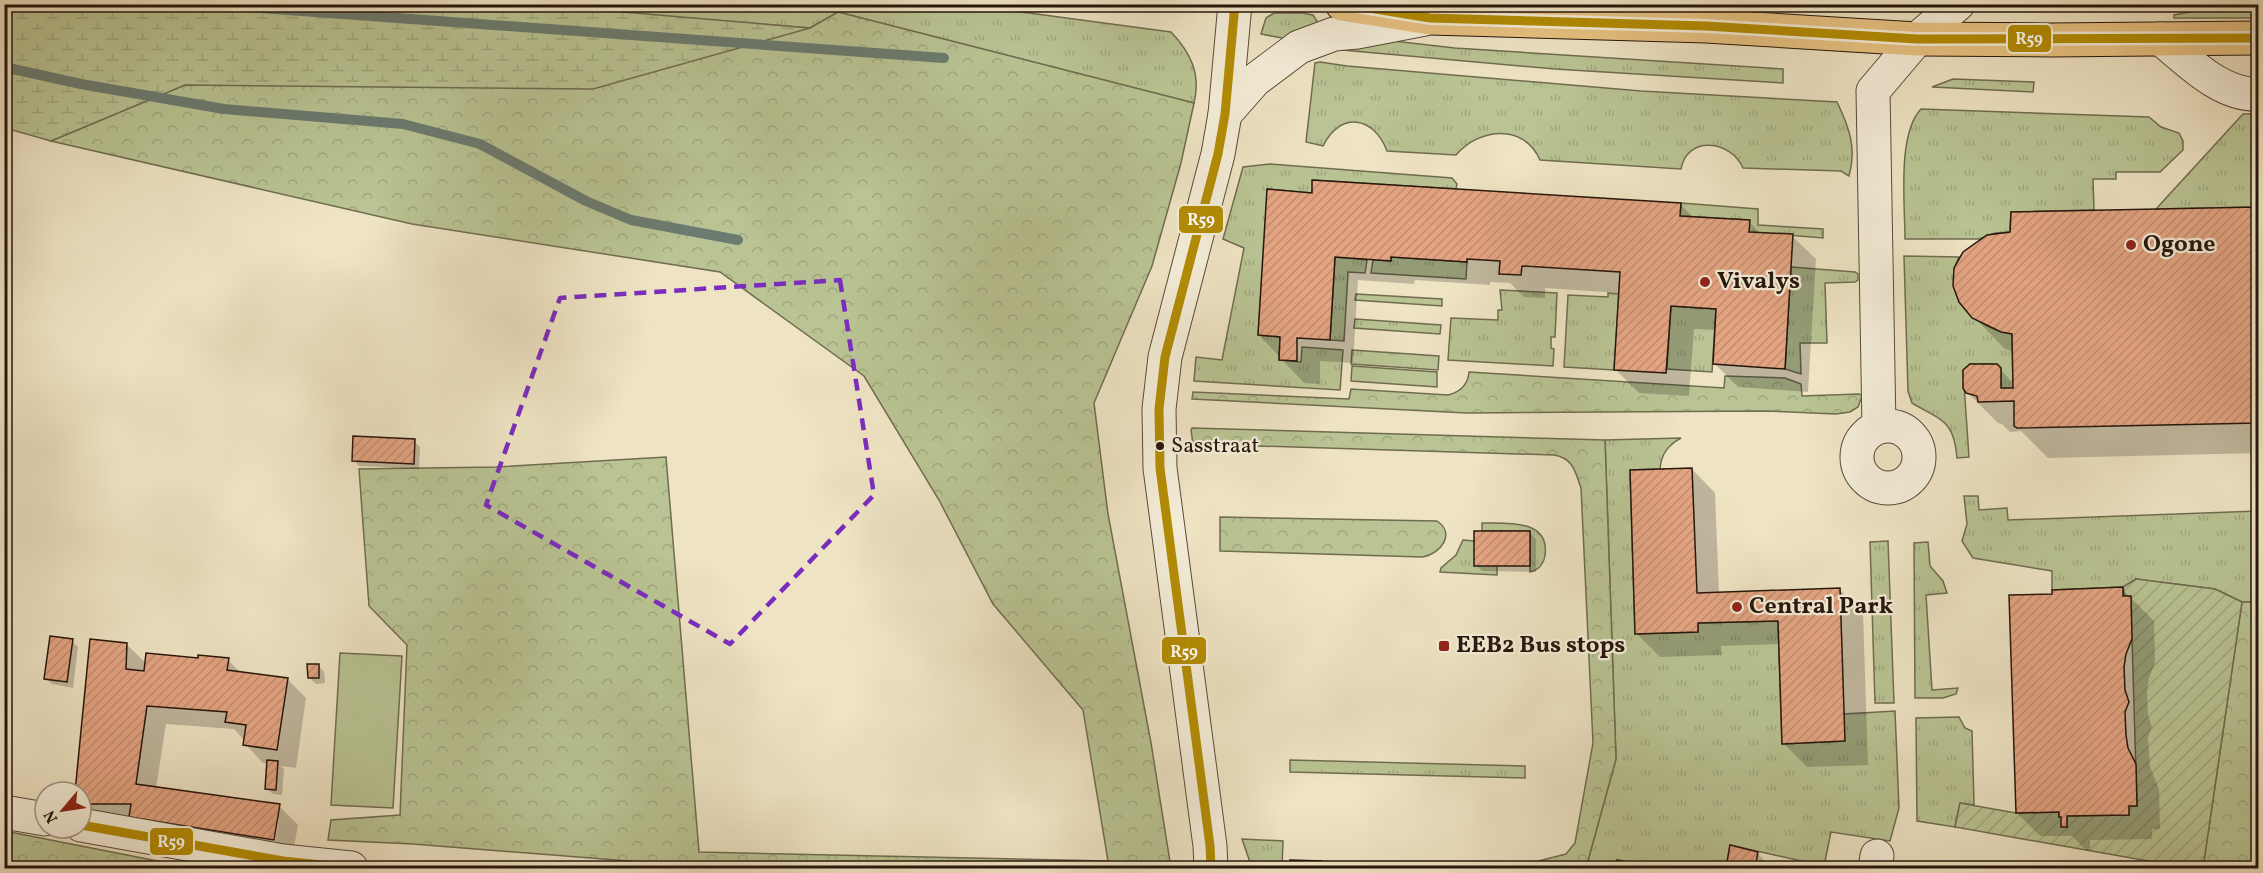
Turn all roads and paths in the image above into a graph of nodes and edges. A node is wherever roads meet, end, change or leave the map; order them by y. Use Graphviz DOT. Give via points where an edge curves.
graph roads {
  1 [pos="1235,4"];
  2 [pos="1342,4"];
  3 [pos="1928,4"];
  4 [pos="1958,4"];
  5 [pos="1430,18"];
  6 [pos="2259,38"];
  7 [pos="1917,39"];
  8 [pos="2161,39"];
  9 [pos="2259,94"];
  10 [pos="1225,114"];
  11 [pos="1879,427"];
  12 [pos="4,812"];
  13 [pos="33,817"];
  14 [pos="93,827"];
  15 [pos="351,868"];
  16 [pos="1211,868"];
  1 -- 10 [label="street"];
  2 -- 5 [label="highway"];
  3 -- 7 [label="street"];
  4 -- 7 [label="street"];
  5 -- 7 [label="highway" via="1706,26"];
  5 -- 10 [label="street" via="1334,34 1299,46 1255,80"];
  6 -- 8 [label="highway"];
  7 -- 8 [label="highway"];
  7 -- 11 [label="street" via="1873,91"];
  8 -- 9 [label="street" via="2218,83 2246,95"];
  10 -- 16 [label="street" via="1165,357 1159,409 1160,468"];
  12 -- 13 [label="street"];
  14 -- 15 [label="street" via="283,861"];
}
